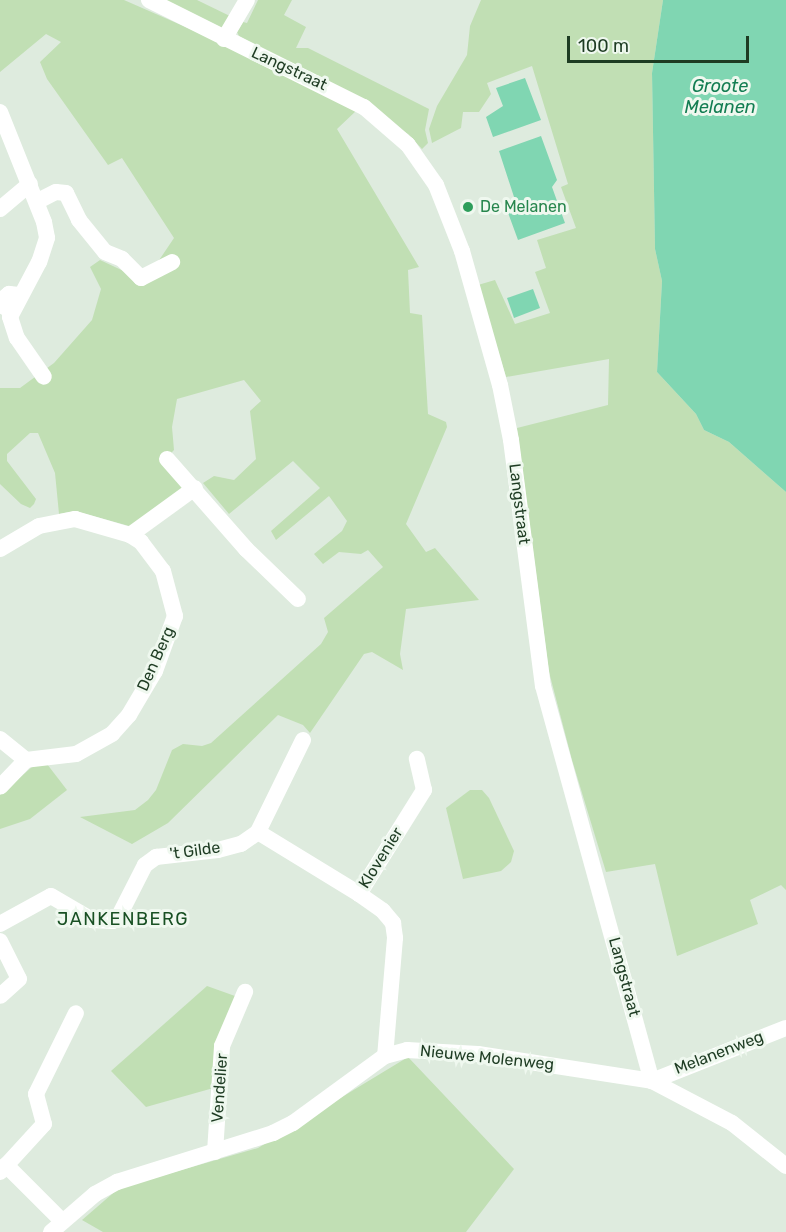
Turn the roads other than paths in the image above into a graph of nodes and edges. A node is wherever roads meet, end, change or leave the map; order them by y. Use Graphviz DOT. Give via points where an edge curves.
graph roads {
  1 [pos="149,0"];
  2 [pos="247,0"];
  3 [pos="224,39"];
  4 [pos="1,115"];
  5 [pos="30,184"];
  6 [pos="38,201"];
  7 [pos="0,208"];
  8 [pos="172,262"];
  9 [pos="44,377"];
  10 [pos="168,459"];
  11 [pos="195,488"];
  12 [pos="130,535"];
  13 [pos="0,549"];
  14 [pos="298,598"];
  15 [pos="0,739"];
  16 [pos="303,740"];
  17 [pos="417,759"];
  18 [pos="26,760"];
  19 [pos="0,787"];
  20 [pos="258,832"];
  21 [pos="359,894"];
  22 [pos="0,924"];
  23 [pos="0,941"];
  24 [pos="245,992"];
  25 [pos="0,996"];
  26 [pos="76,1013"];
  27 [pos="786,1028"];
  28 [pos="385,1056"];
  29 [pos="652,1081"];
  30 [pos="215,1152"];
  31 [pos="786,1166"];
  32 [pos="3,1168"];
  33 [pos="56,1226"];
  1 -- 3 [label="street, Langstraat"];
  2 -- 3 [label="street"];
  3 -- 29 [label="street, Langstraat" via="308,77 387,124 428,170 453,226 500,385 511,440 543,686"];
  4 -- 5 [label="street"];
  5 -- 6 [label="street"];
  5 -- 7 [label="street"];
  6 -- 8 [label="street" via="56,192 66,193 79,220 105,252 122,259 141,278"];
  6 -- 9 [label="street" via="47,238 39,262 12,312 17,338"];
  10 -- 11 [label="street"];
  11 -- 12 [label="street"];
  11 -- 14 [label="street" via="246,549"];
  12 -- 13 [label="street, Den Berg" via="75,519 39,526"];
  12 -- 18 [label="street, Den Berg" via="141,542 163,571 171,590 175,616 155,671 129,715 112,734 76,754"];
  15 -- 18 [label="street"];
  16 -- 20 [label="street"];
  17 -- 21 [label="street, Klovenier" via="424,790"];
  18 -- 19 [label="street"];
  20 -- 21 [label="street"];
  20 -- 22 [label="street, 't Gilde" via="241,844 218,850 156,857 145,865 113,921 92,920 51,896"];
  21 -- 28 [label="street, Klovenier" via="393,923"];
  23 -- 25 [label="street" via="19,979"];
  24 -- 30 [label="street, Vendelier" via="222,1046"];
  26 -- 32 [label="street" via="36,1094 44,1124"];
  27 -- 29 [label="street, Melanenweg"];
  28 -- 29 [label="street, Nieuwe Molenweg" via="407,1050 478,1054"];
  28 -- 30 [label="street, Nieuwe Molenweg" via="293,1123"];
  29 -- 31 [label="street, Nieuwe Molenweg" via="732,1123"];
  30 -- 33 [label="street, Nieuwe Molenweg" via="117,1182"];
  32 -- 33 [label="street, Nieuwe Molenweg"];
}
